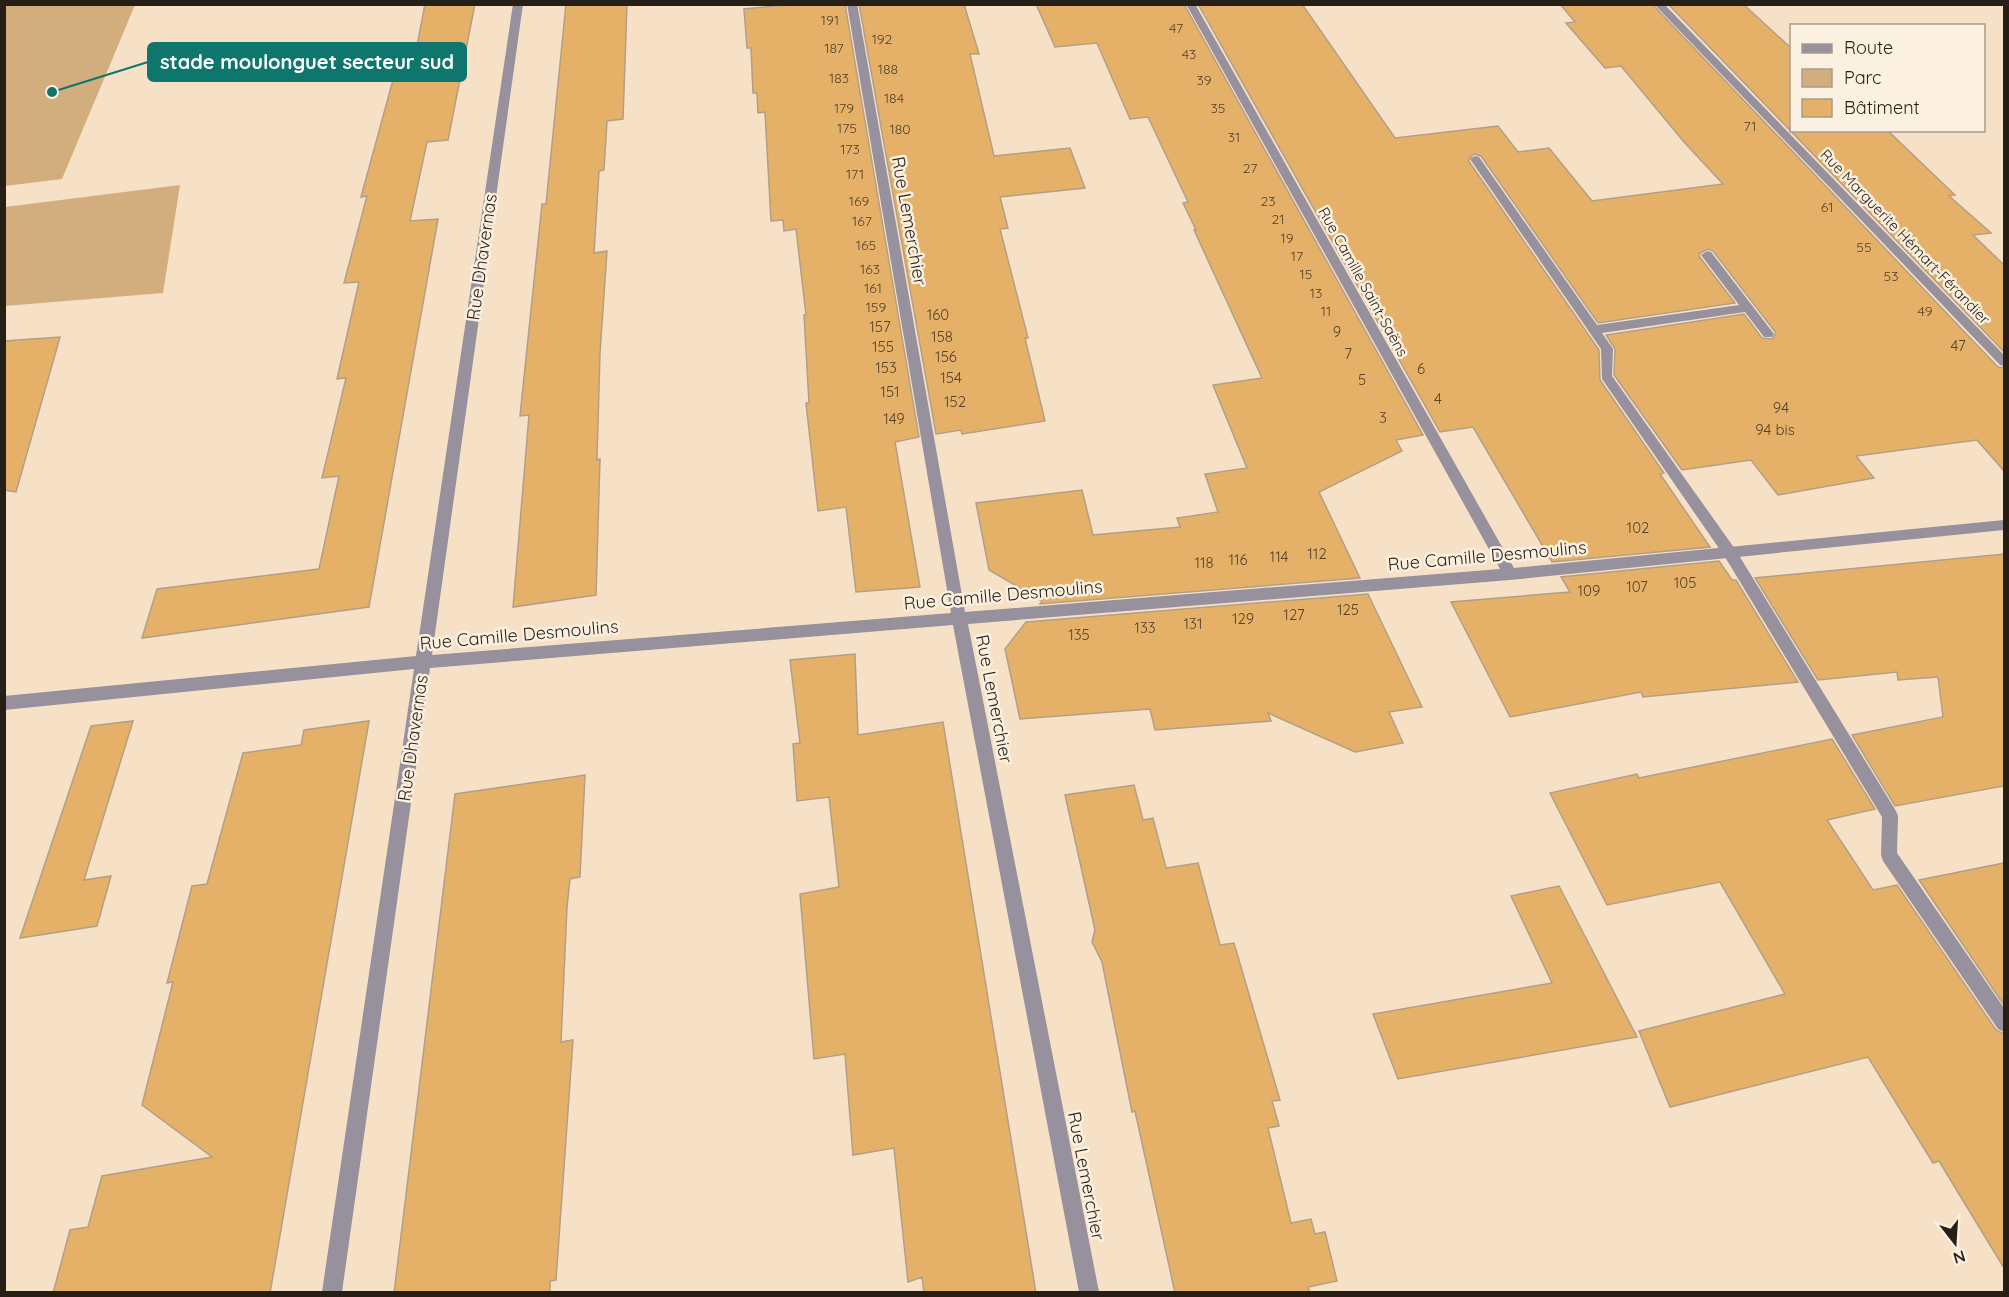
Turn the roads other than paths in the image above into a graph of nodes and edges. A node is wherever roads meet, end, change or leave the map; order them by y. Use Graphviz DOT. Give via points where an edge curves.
graph roads {
  1 [pos="518,4"];
  2 [pos="852,4"];
  3 [pos="1190,4"];
  4 [pos="1658,4"];
  5 [pos="1475,159"];
  6 [pos="1707,255"];
  7 [pos="1748,308"];
  8 [pos="1594,330"];
  9 [pos="1768,334"];
  10 [pos="2004,362"];
  11 [pos="2004,525"];
  12 [pos="1730,553"];
  13 [pos="1510,574"];
  14 [pos="959,618"];
  15 [pos="424,662"];
  16 [pos="4,703"];
  17 [pos="2004,1023"];
  18 [pos="332,1293"];
  19 [pos="1089,1293"];
  1 -- 15 [label="street, Rue Dhavernas"];
  2 -- 14 [label="street, Rue Lemerchier"];
  3 -- 13 [label="street, Rue Camille Saint-Saëns"];
  4 -- 10 [label="street, Rue Marguerite Hémart-Férandier"];
  5 -- 8 [label="street"];
  6 -- 7 [label="street"];
  7 -- 8 [label="street"];
  7 -- 9 [label="street"];
  8 -- 12 [label="street" via="1607,349 1606,376"];
  11 -- 12 [label="street, Rue Camille Desmoulins"];
  12 -- 13 [label="street, Rue Camille Desmoulins"];
  12 -- 17 [label="street" via="1890,816 1889,855"];
  13 -- 14 [label="street, Rue Camille Desmoulins"];
  14 -- 15 [label="street, Rue Camille Desmoulins"];
  14 -- 19 [label="street, Rue Lemerchier"];
  15 -- 16 [label="street, Rue Camille Desmoulins"];
  15 -- 18 [label="street, Rue Dhavernas"];
}
